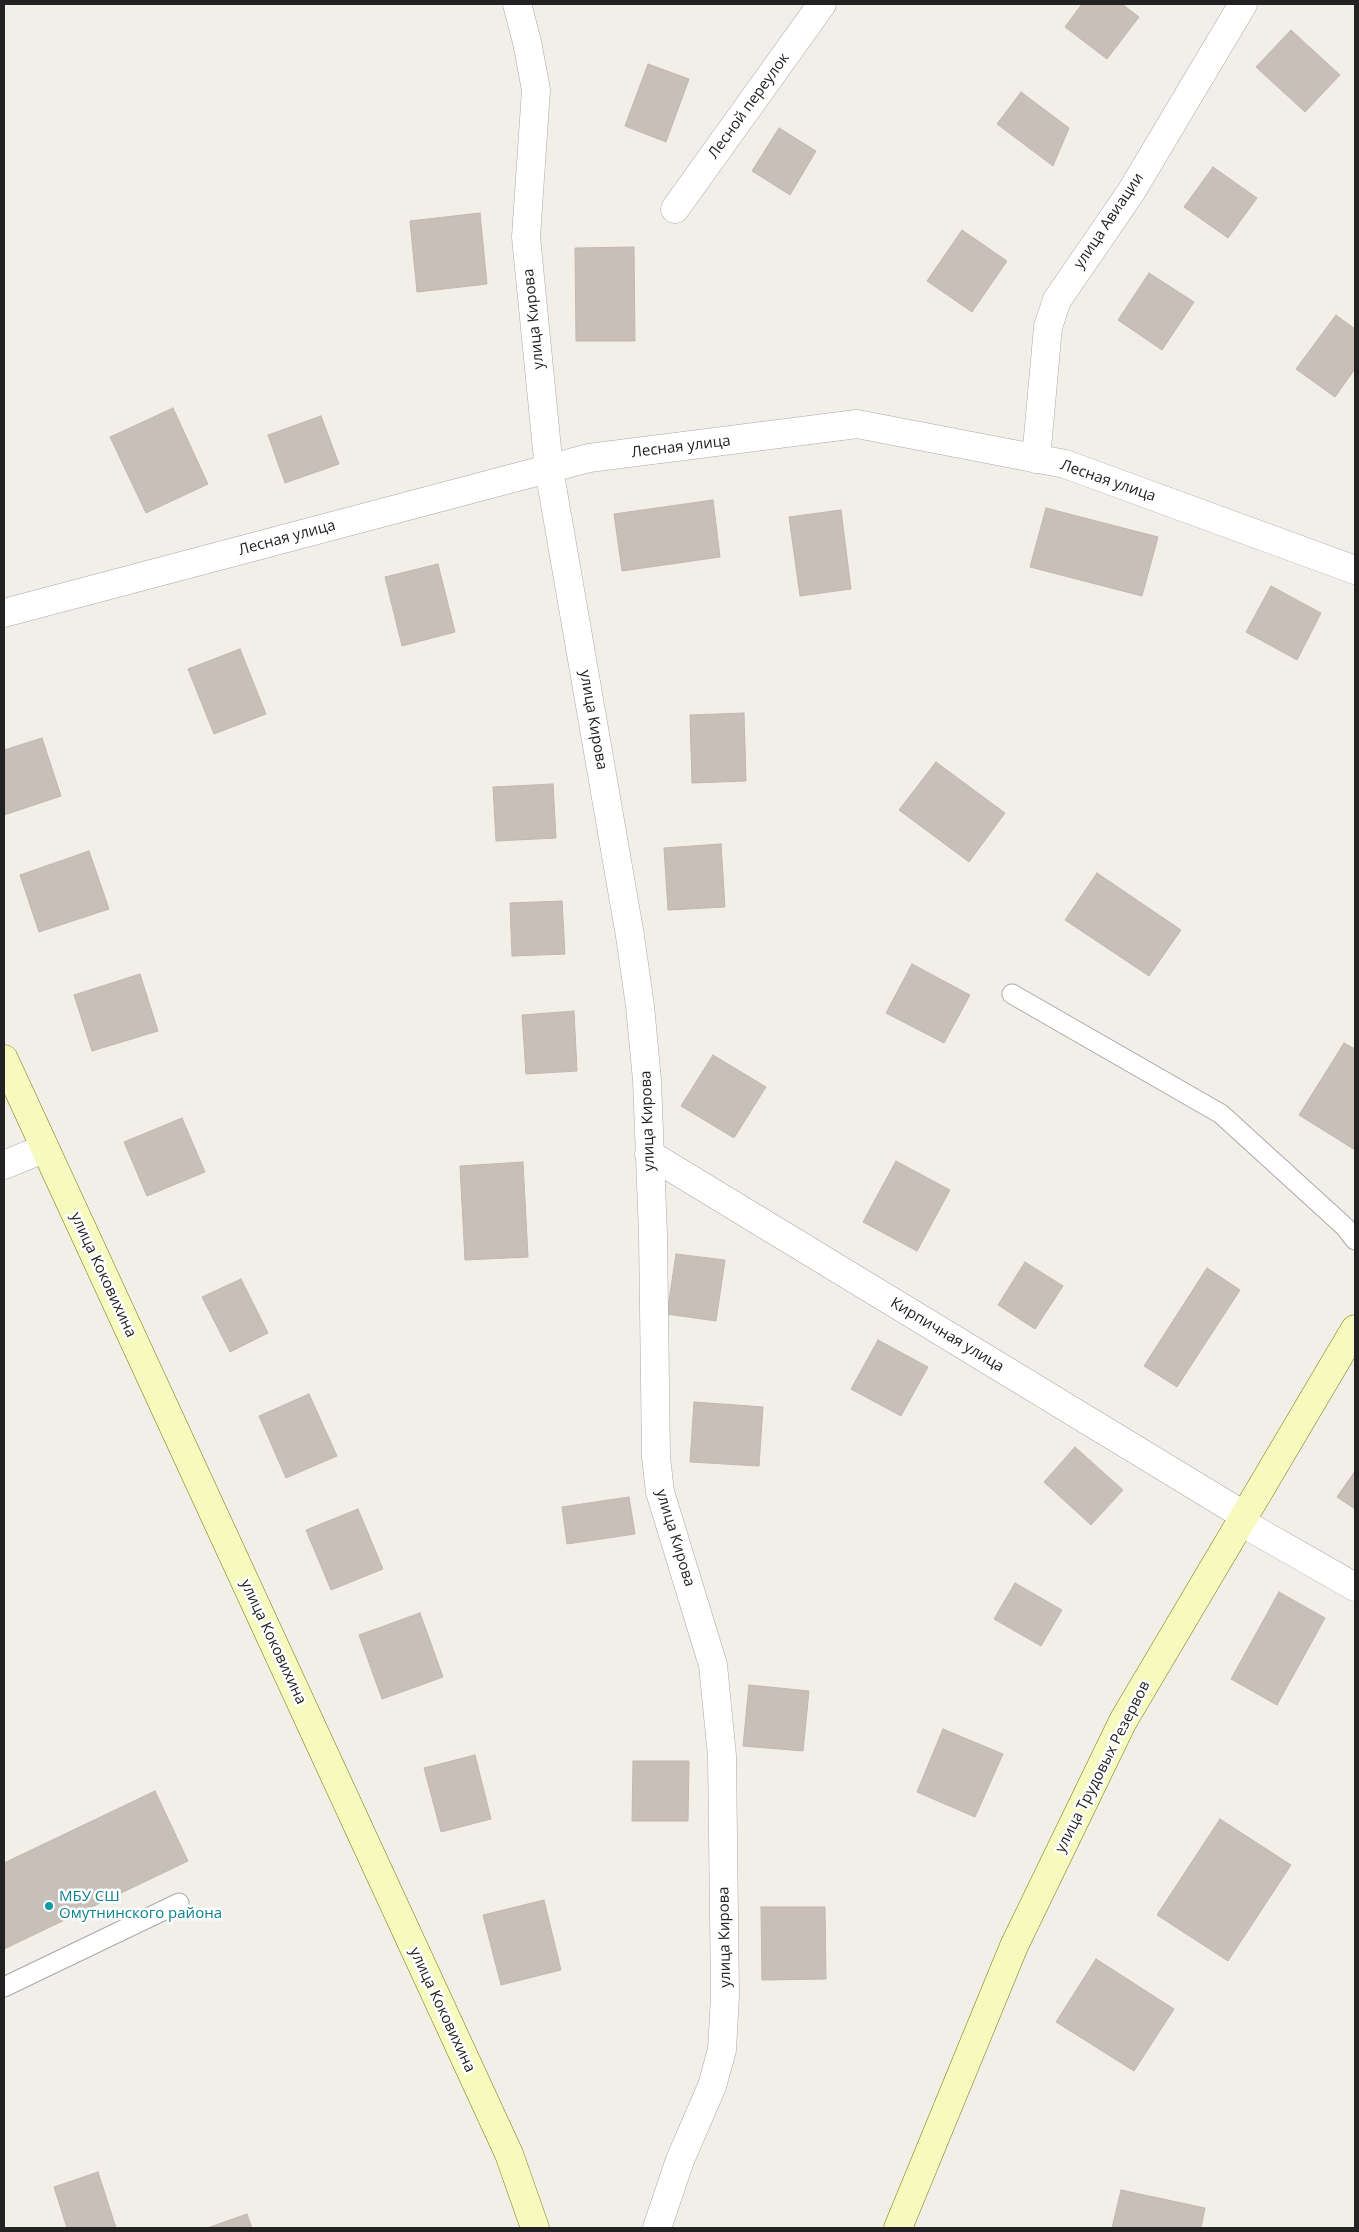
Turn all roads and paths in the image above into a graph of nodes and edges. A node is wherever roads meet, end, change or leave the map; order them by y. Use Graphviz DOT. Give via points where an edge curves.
graph roads {
  1 [pos="517,4"];
  2 [pos="822,4"];
  3 [pos="1243,4"];
  4 [pos="675,209"];
  5 [pos="1036,459"];
  6 [pos="549,469"];
  7 [pos="1355,570"];
  8 [pos="4,613"];
  9 [pos="1012,994"];
  10 [pos="4,1059"];
  11 [pos="45,1148"];
  12 [pos="649,1154"];
  13 [pos="4,1165"];
  14 [pos="1355,1240"];
  15 [pos="1355,1329"];
  16 [pos="1243,1519"];
  17 [pos="1355,1587"];
  18 [pos="179,1903"];
  19 [pos="4,1987"];
  20 [pos="535,2228"];
  21 [pos="657,2228"];
  22 [pos="898,2228"];
  1 -- 6 [label="street, улица Кирова" via="536,90 526,237"];
  2 -- 4 [label="street, Лесной переулок"];
  3 -- 5 [label="street, улица Авиации" via="1131,192 1057,300 1048,327"];
  5 -- 6 [label="street, Лесная улица" via="857,424 589,458"];
  5 -- 7 [label="street, Лесная улица" via="1065,464"];
  6 -- 8 [label="street, Лесная улица"];
  6 -- 12 [label="street, улица Кирова" via="631,944 647,1080"];
  9 -- 14 [label="lane" via="1221,1114 1345,1227"];
  10 -- 11 [label="street, улица Коковихина"];
  11 -- 13 [label="street"];
  11 -- 20 [label="street, улица Коковихина" via="505,2145"];
  12 -- 16 [label="street, Кирпичная улица"];
  12 -- 21 [label="street, улица Кирова" via="656,1458 660,1492 713,1664 722,1756 725,1996 722,2050 712,2086 680,2160"];
  15 -- 16 [label="street, улица Трудовых Резервов"];
  16 -- 17 [label="street, Кирпичная улица"];
  16 -- 22 [label="street, улица Трудовых Резервов" via="1123,1721 1064,1839 1014,1946"];
  18 -- 19 [label="lane"];
}
